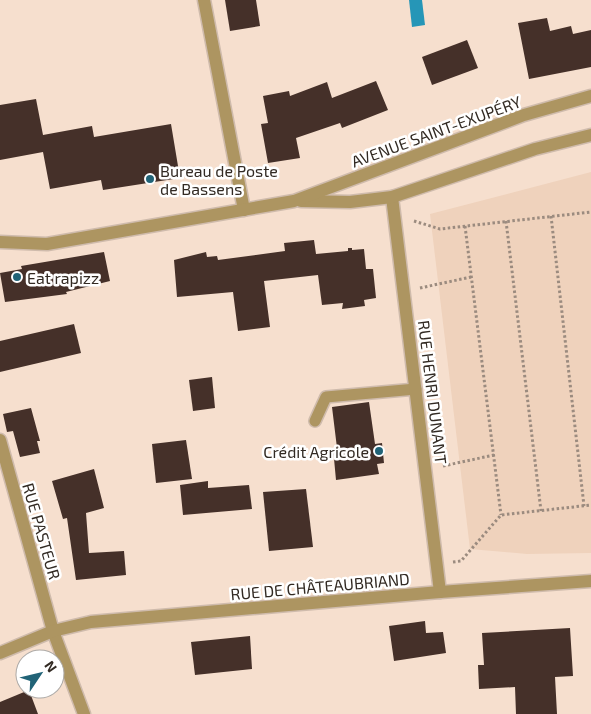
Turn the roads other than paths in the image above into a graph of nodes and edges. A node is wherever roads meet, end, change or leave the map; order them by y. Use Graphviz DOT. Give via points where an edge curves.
graph roads {
  1 [pos="204,0"];
  2 [pos="591,96"];
  3 [pos="591,135"];
  4 [pos="392,197"];
  5 [pos="294,201"];
  6 [pos="244,210"];
  7 [pos="0,242"];
  8 [pos="416,389"];
  9 [pos="315,421"];
  10 [pos="0,440"];
  11 [pos="591,581"];
  12 [pos="440,592"];
  13 [pos="53,631"];
  14 [pos="0,653"];
  15 [pos="84,714"];
  1 -- 6 [label="street"];
  2 -- 5 [label="street, AVENUE SAINT-EXUPÉRY" via="524,115"];
  3 -- 4 [label="street, AVENUE SAINT-EXUPÉRY"];
  4 -- 5 [label="street, AVENUE SAINT-EXUPÉRY" via="350,202"];
  4 -- 8 [label="street, RUE HENRI DUNANT"];
  5 -- 6 [label="street, AVENUE SAINT-EXUPÉRY"];
  6 -- 7 [label="street, AVENUE SAINT-EXUPÉRY" via="47,244"];
  8 -- 9 [label="lane" via="326,397"];
  8 -- 12 [label="street, RUE HENRI DUNANT"];
  10 -- 13 [label="street, RUE PASTEUR"];
  11 -- 12 [label="street, RUE DE CHÂTEAUBRIAND"];
  12 -- 13 [label="street, RUE DE CHÂTEAUBRIAND" via="91,622"];
  13 -- 14 [label="street, RUE DE CHÂTEAUBRIAND"];
  13 -- 15 [label="street, RUE PASTEUR"];
}
